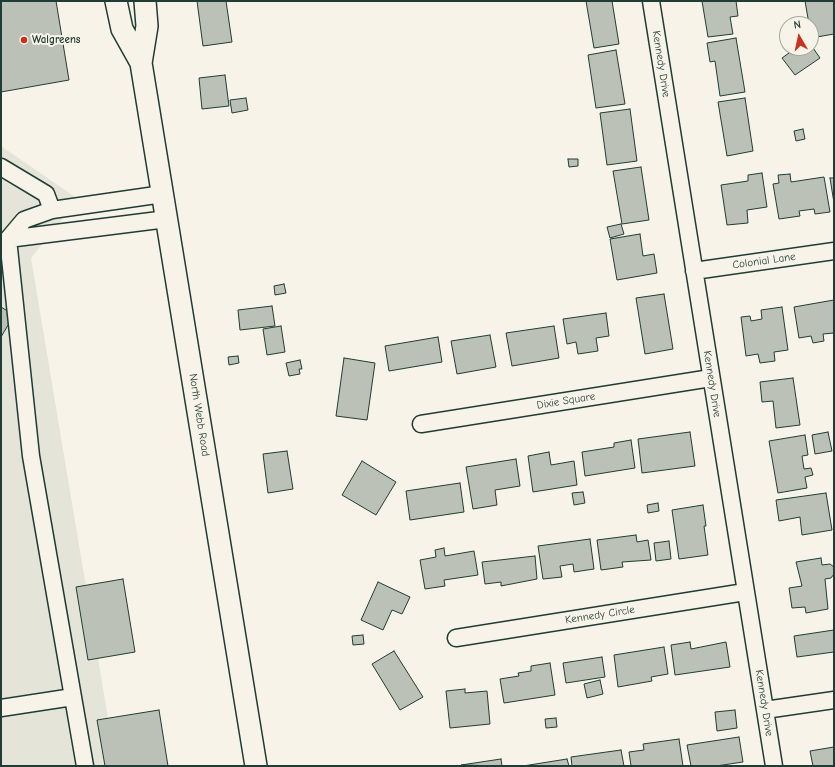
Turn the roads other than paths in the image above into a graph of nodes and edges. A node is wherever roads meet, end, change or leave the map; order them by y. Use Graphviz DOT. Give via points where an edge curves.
graph roads {
  1 [pos="116,1"];
  2 [pos="145,1"];
  3 [pos="651,1"];
  4 [pos="141,63"];
  5 [pos="1,167"];
  6 [pos="163,194"];
  7 [pos="52,210"];
  8 [pos="167,218"];
  9 [pos="8,239"];
  10 [pos="834,251"];
  11 [pos="694,271"];
  12 [pos="711,378"];
  13 [pos="421,424"];
  14 [pos="745,592"];
  15 [pos="456,638"];
  16 [pos="73,697"];
  17 [pos="834,700"];
  18 [pos="1,708"];
  19 [pos="765,710"];
  20 [pos="85,766"];
  21 [pos="256,766"];
  22 [pos="774,766"];
  1 -- 4 [label="main road, North Webb Road" via="122,29"];
  2 -- 4 [label="main road, North Webb Road" via="147,26"];
  3 -- 11 [label="street, Kennedy Drive"];
  4 -- 6 [label="main road, North Webb Road"];
  5 -- 7 [label="street" via="46,194"];
  6 -- 7 [label="street"];
  6 -- 8 [label="main road, North Webb Road"];
  7 -- 9 [label="street" via="24,220"];
  8 -- 9 [label="street"];
  8 -- 21 [label="main road, North Webb Road"];
  9 -- 16 [label="street" via="31,456"];
  10 -- 11 [label="street, Colonial Lane"];
  11 -- 12 [label="street, Kennedy Drive"];
  12 -- 13 [label="street, Dixie Square"];
  12 -- 14 [label="street, Kennedy Drive"];
  14 -- 15 [label="street, Kennedy Circle"];
  14 -- 19 [label="street, Kennedy Drive"];
  16 -- 18 [label="street"];
  16 -- 20 [label="street"];
  17 -- 19 [label="street"];
  19 -- 22 [label="street, Kennedy Drive"];
}
